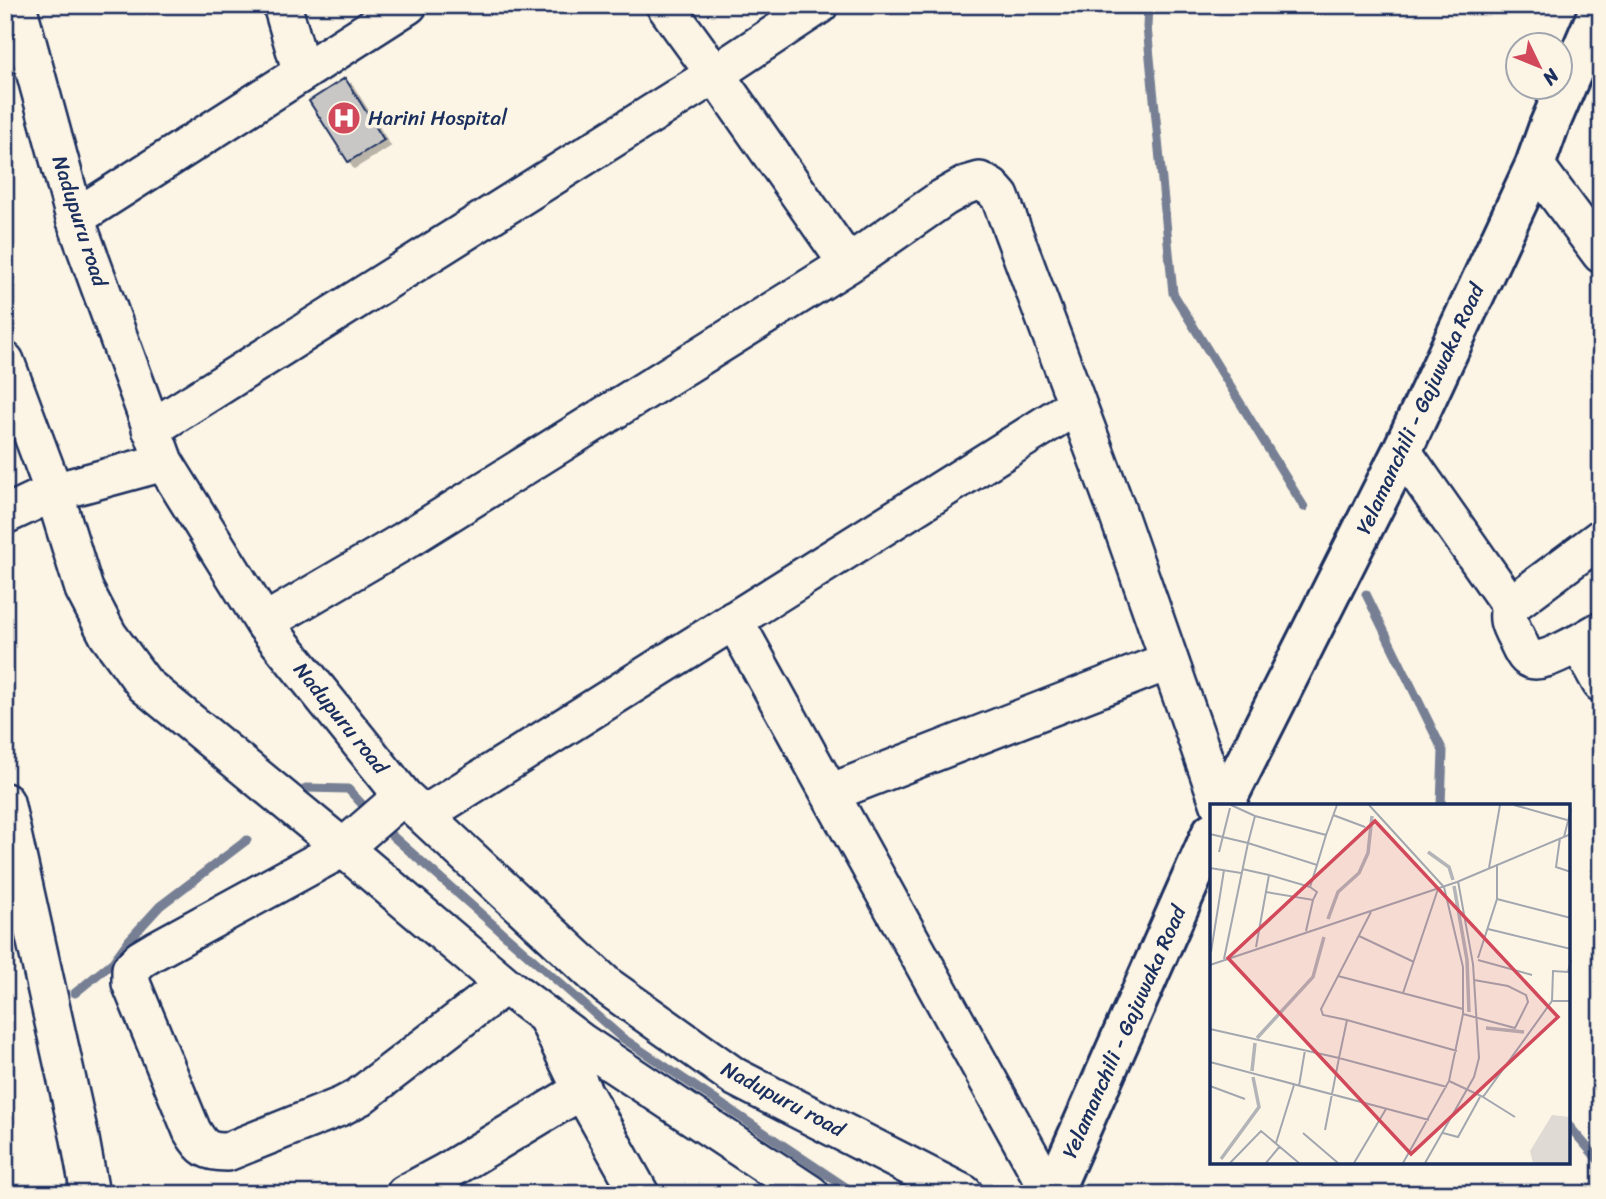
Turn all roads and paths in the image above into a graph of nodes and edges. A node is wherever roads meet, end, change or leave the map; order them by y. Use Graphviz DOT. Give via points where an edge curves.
graph roads {
  1 [pos="17,5"];
  2 [pos="282,5"];
  3 [pos="408,5"];
  4 [pos="665,5"];
  5 [pos="819,5"];
  6 [pos="1601,5"];
  7 [pos="302,73"];
  8 [pos="715,74"];
  9 [pos="1535,165"];
  10 [pos="75,218"];
  11 [pos="1601,254"];
  12 [pos="848,264"];
  13 [pos="5,361"];
  14 [pos="1077,405"];
  15 [pos="151,429"];
  16 [pos="1402,451"];
  17 [pos="164,462"];
  18 [pos="54,492"];
  19 [pos="5,515"];
  20 [pos="1601,538"];
  21 [pos="1510,605"];
  22 [pos="734,620"];
  23 [pos="264,623"];
  24 [pos="1590,637"];
  25 [pos="1169,660"];
  26 [pos="1601,683"];
  27 [pos="830,793"];
  28 [pos="5,802"];
  29 [pos="1222,804"];
  30 [pos="1223,804"];
  31 [pos="414,805"];
  32 [pos="1210,836"];
  33 [pos="343,848"];
  34 [pos="505,985"];
  35 [pos="607,986"];
  36 [pos="559,1025"];
  37 [pos="582,1090"];
  38 [pos="90,1194"];
  39 [pos="405,1194"];
  40 [pos="640,1194"];
  41 [pos="810,1194"];
  42 [pos="964,1194"];
  43 [pos="1051,1194"];
  1 -- 10 [label="street, Nadupuru road"];
  2 -- 7 [label="street"];
  3 -- 7 [label="street"];
  4 -- 8 [label="street"];
  5 -- 8 [label="street"];
  6 -- 9 [label="main road, Yelamanchili - Gajuwaka Road"];
  7 -- 10 [label="street"];
  8 -- 12 [label="street"];
  8 -- 15 [label="street"];
  9 -- 11 [label="street"];
  9 -- 16 [label="main road, Yelamanchili - Gajuwaka Road"];
  10 -- 15 [label="street, Nadupuru road"];
  12 -- 14 [label="street" via="966,185 980,181 992,188 1000,197"];
  12 -- 23 [label="street"];
  13 -- 18 [label="street"];
  14 -- 22 [label="street"];
  14 -- 25 [label="street"];
  15 -- 17 [label="street, Nadupuru road"];
  16 -- 21 [label="street"];
  16 -- 30 [label="main road, Yelamanchili - Gajuwaka Road"];
  17 -- 18 [label="street"];
  17 -- 23 [label="street, Nadupuru road"];
  18 -- 19 [label="street"];
  18 -- 33 [label="street" via="84,589 108,635 145,685"];
  20 -- 21 [label="street"];
  21 -- 24 [label="street" via="1509,625 1534,661"];
  22 -- 27 [label="street"];
  22 -- 31 [label="street"];
  23 -- 31 [label="street, Nadupuru road"];
  24 -- 26 [label="street"];
  25 -- 27 [label="street"];
  25 -- 29 [label="street"];
  27 -- 43 [label="street"];
  28 -- 38 [label="street"];
  31 -- 33 [label="street"];
  31 -- 35 [label="street, Nadupuru road"];
  32 -- 43 [label="main road, Yelamanchili - Gajuwaka Road"];
  33 -- 34 [label="street"];
  33 -- 34 [label="street" via="156,950 131,969 131,983 200,1144 212,1152 227,1152 342,1106"];
  34 -- 36 [label="street"];
  35 -- 36 [label="street"];
  35 -- 42 [label="street, Nadupuru road" via="735,1077"];
  36 -- 37 [label="street" via="561,1048"];
  36 -- 41 [label="street"];
  37 -- 39 [label="street"];
  37 -- 40 [label="street"];
}
